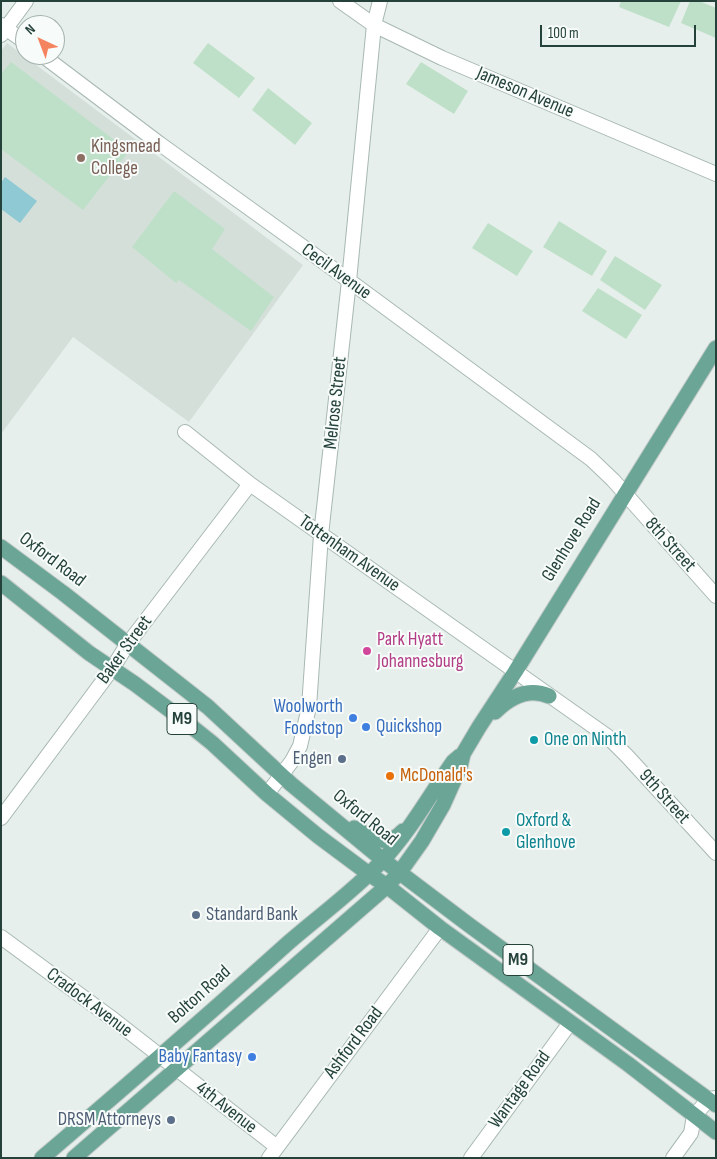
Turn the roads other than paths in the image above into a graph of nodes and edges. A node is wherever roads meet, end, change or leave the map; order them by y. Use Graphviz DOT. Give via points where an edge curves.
graph roads {
  1 [pos="26,1"];
  2 [pos="340,1"];
  3 [pos="380,1"];
  4 [pos="374,25"];
  5 [pos="3,29"];
  6 [pos="15,36"];
  7 [pos="55,65"];
  8 [pos="716,174"];
  9 [pos="349,281"];
  10 [pos="716,348"];
  11 [pos="185,432"];
  12 [pos="250,484"];
  13 [pos="625,494"];
  14 [pos="321,535"];
  15 [pos="1,547"];
  16 [pos="1,582"];
  17 [pos="716,596"];
  18 [pos="127,645"];
  19 [pos="112,669"];
  20 [pos="515,672"];
  21 [pos="549,696"];
  22 [pos="479,727"];
  23 [pos="463,754"];
  24 [pos="282,776"];
  25 [pos="267,794"];
  26 [pos="420,811"];
  27 [pos="331,816"];
  28 [pos="1,818"];
  29 [pos="716,853"];
  30 [pos="383,860"];
  31 [pos="400,872"];
  32 [pos="369,874"];
  33 [pos="387,886"];
  34 [pos="440,928"];
  35 [pos="1,937"];
  36 [pos="570,1023"];
  37 [pos="161,1057"];
  38 [pos="175,1069"];
  39 [pos="713,1101"];
  40 [pos="694,1116"];
  41 [pos="714,1126"];
  42 [pos="692,1133"];
  43 [pos="273,1153"];
  44 [pos="42,1158"];
  45 [pos="74,1158"];
  46 [pos="471,1158"];
  47 [pos="672,1158"];
  1 -- 5 [label="street"];
  2 -- 4 [label="street, Jameson Avenue"];
  3 -- 4 [label="street, Melrose Street"];
  4 -- 8 [label="street, Jameson Avenue" via="442,58"];
  4 -- 9 [label="street, Melrose Street"];
  5 -- 6 [label="street"];
  7 -- 9 [label="street, Cecil Avenue"];
  9 -- 13 [label="street, Cecil Avenue" via="579,450"];
  9 -- 14 [label="street, Melrose Street"];
  10 -- 13 [label="main road, Glenhove Road"];
  11 -- 12 [label="street, Tottenham Avenue"];
  12 -- 14 [label="street, Tottenham Avenue"];
  12 -- 18 [label="street, Baker Street"];
  13 -- 17 [label="street, 8th Street"];
  13 -- 20 [label="main road, Glenhove Road"];
  14 -- 20 [label="street, Tottenham Avenue"];
  14 -- 24 [label="street, Melrose Street" via="308,715 300,746"];
  15 -- 18 [label="main road, Oxford Road / M9"];
  16 -- 19 [label="main road, M9"];
  18 -- 19 [label="street, Baker Street"];
  18 -- 24 [label="main road, Oxford Road / M9" via="208,707"];
  19 -- 25 [label="main road, M9" via="212,743"];
  19 -- 28 [label="street, Baker Street"];
  20 -- 21 [label="street, 9th Street"];
  20 -- 22 [label="main road, Glenhove Road"];
  21 -- 22 [label="main road" via="532,692 519,695 501,706"];
  21 -- 29 [label="street, 9th Street" via="617,745"];
  22 -- 23 [label="main road, Glenhove Road"];
  23 -- 26 [label="main road, Glenhove Road" via="453,762"];
  23 -- 31 [label="main road, Glenhove Road" via="443,805"];
  24 -- 25 [label="street, Melrose Street"];
  24 -- 27 [label="main road, Oxford Road / M9"];
  25 -- 32 [label="main road, M9"];
  26 -- 27 [label="main road" via="400,834 388,841"];
  26 -- 30 [label="main road, Glenhove Road"];
  27 -- 30 [label="main road, Oxford Road / M9"];
  30 -- 31 [label="main road, Oxford Road / M9"];
  30 -- 32 [label="main road, Bolton Road"];
  31 -- 33 [label="main road, Bolton Road"];
  31 -- 39 [label="main road, Oxford Road / M9"];
  32 -- 33 [label="main road, M9"];
  32 -- 37 [label="main road, Bolton Road"];
  33 -- 34 [label="main road, M9"];
  33 -- 38 [label="main road, Bolton Road"];
  34 -- 36 [label="main road, M9"];
  34 -- 43 [label="street, Ashford Road"];
  35 -- 37 [label="street, Cradock Avenue"];
  36 -- 40 [label="main road, M9"];
  36 -- 46 [label="street, Wantage Road"];
  37 -- 38 [label="street, Cradock Avenue"];
  37 -- 44 [label="main road, Bolton Road"];
  38 -- 43 [label="street, 4th Avenue"];
  38 -- 45 [label="main road, Bolton Road"];
  39 -- 40 [label="street"];
  40 -- 41 [label="main road, M9"];
  40 -- 42 [label="street"];
  41 -- 42 [label="street"];
  42 -- 47 [label="street"];
}
